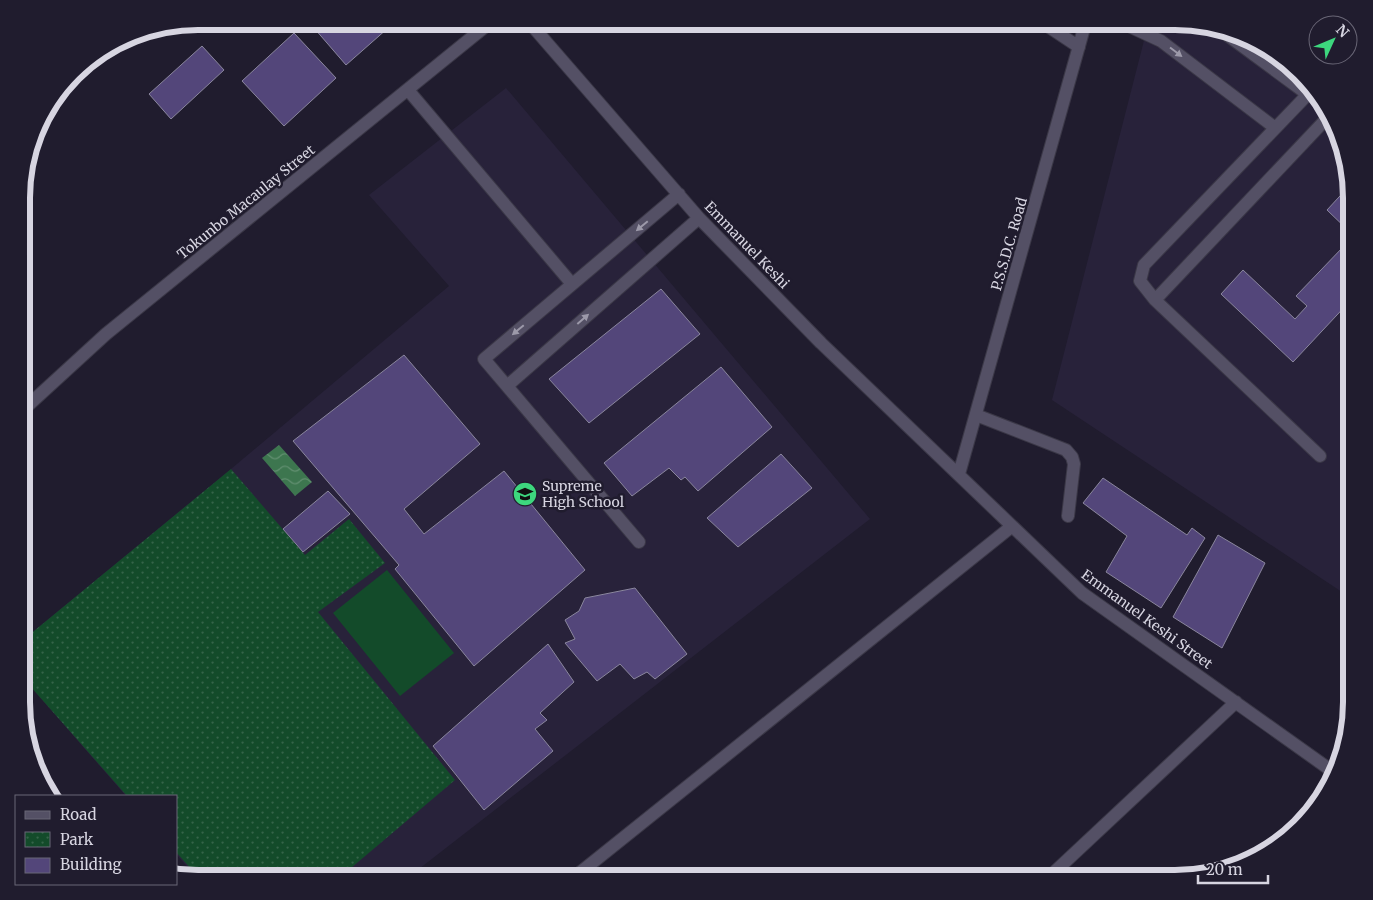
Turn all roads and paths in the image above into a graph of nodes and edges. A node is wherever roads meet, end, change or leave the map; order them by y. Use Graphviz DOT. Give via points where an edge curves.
graph roads {
  1 [pos="481,30"];
  2 [pos="536,30"];
  3 [pos="1054,30"];
  4 [pos="1084,30"];
  5 [pos="1137,30"];
  6 [pos="1241,44"];
  7 [pos="1079,47"];
  8 [pos="1301,88"];
  9 [pos="408,90"];
  10 [pos="1307,95"];
  11 [pos="1324,122"];
  12 [pos="1274,127"];
  13 [pos="679,194"];
  14 [pos="699,218"];
  15 [pos="572,284"];
  16 [pos="1154,300"];
  17 [pos="507,386"];
  18 [pos="30,404"];
  19 [pos="976,415"];
  20 [pos="1320,456"];
  21 [pos="959,474"];
  22 [pos="1068,516"];
  23 [pos="1011,527"];
  24 [pos="640,542"];
  25 [pos="1236,702"];
  26 [pos="1329,769"];
  27 [pos="583,870"];
  28 [pos="1057,870"];
  1 -- 9 [label="street, Tokunbo Macaulay Street"];
  2 -- 13 [label="street, Emmanuel Keshi"];
  3 -- 7 [label="street"];
  4 -- 7 [label="street, P.S.S.D.C. Road"];
  5 -- 12 [label="street, one-way" via="1161,41"];
  6 -- 8 [label="street"];
  7 -- 19 [label="street, P.S.S.D.C. Road"];
  9 -- 15 [label="street"];
  9 -- 18 [label="street, Tokunbo Macaulay Street" via="106,334"];
  10 -- 12 [label="street"];
  11 -- 16 [label="street"];
  12 -- 16 [label="street" via="1144,264 1140,281"];
  13 -- 14 [label="street, Emmanuel Keshi"];
  13 -- 15 [label="street, one-way"];
  17 -- 14 [label="street, one-way"];
  14 -- 21 [label="street, Emmanuel Keshi" via="821,343"];
  15 -- 17 [label="street, one-way" via="484,359"];
  16 -- 20 [label="street"];
  17 -- 24 [label="street"];
  19 -- 21 [label="street, P.S.S.D.C. Road"];
  19 -- 22 [label="street" via="1066,450 1074,464"];
  21 -- 23 [label="street, Emmanuel Keshi Street"];
  23 -- 25 [label="street, Emmanuel Keshi Street" via="1082,593"];
  23 -- 27 [label="street"];
  25 -- 26 [label="street, Emmanuel Keshi Street"];
  25 -- 28 [label="street"];
}
